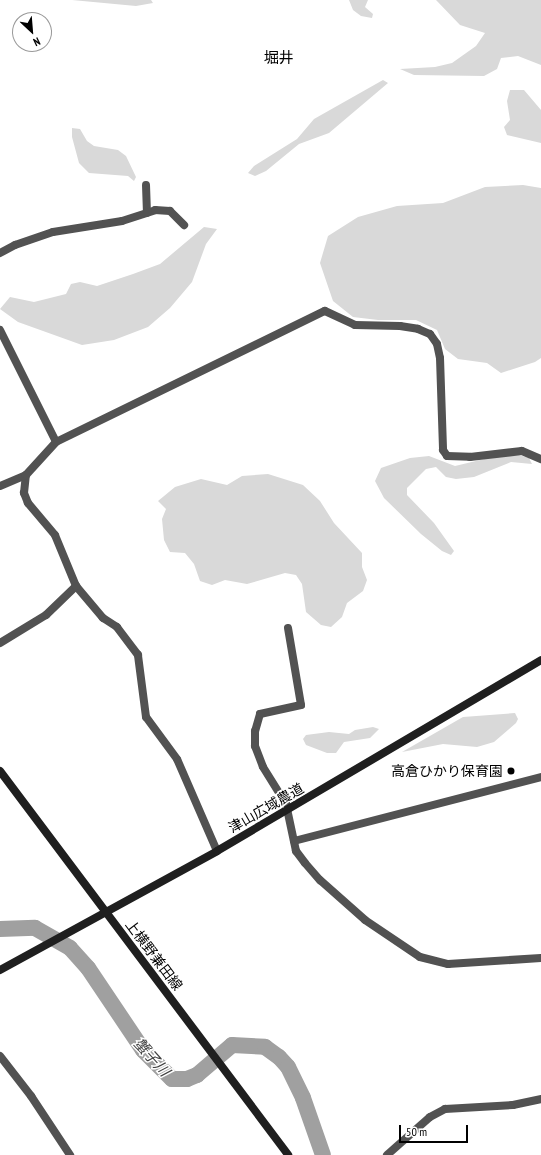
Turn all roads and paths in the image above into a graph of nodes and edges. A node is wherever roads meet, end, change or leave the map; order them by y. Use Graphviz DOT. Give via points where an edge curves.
graph roads {
  1 [pos="146,185"];
  2 [pos="147,213"];
  3 [pos="184,225"];
  4 [pos="0,253"];
  5 [pos="0,330"];
  6 [pos="56,442"];
  7 [pos="541,459"];
  8 [pos="26,475"];
  9 [pos="0,486"];
  10 [pos="76,586"];
  11 [pos="288,628"];
  12 [pos="0,643"];
  13 [pos="541,660"];
  14 [pos="0,771"];
  15 [pos="541,777"];
  16 [pos="287,810"];
  17 [pos="294,841"];
  18 [pos="217,851"];
  19 [pos="107,913"];
  20 [pos="541,958"];
  21 [pos="0,970"];
  22 [pos="0,1056"];
  23 [pos="541,1099"];
  24 [pos="70,1155"];
  25 [pos="288,1155"];
  26 [pos="387,1155"];
  1 -- 2 [label="street"];
  2 -- 3 [label="street" via="170,211"];
  2 -- 4 [label="street" via="122,221 53,232 15,244"];
  5 -- 6 [label="street"];
  6 -- 7 [label="street" via="325,311 355,325 412,328 430,334 437,344 440,358 443,450 447,456 470,457 522,451"];
  6 -- 8 [label="street"];
  8 -- 9 [label="street"];
  8 -- 10 [label="street" via="24,493 28,503 55,535"];
  10 -- 12 [label="street" via="46,615"];
  10 -- 18 [label="street" via="103,618 117,627 138,655 146,716 177,759"];
  11 -- 16 [label="street" via="301,705 260,714 255,731 257,755"];
  13 -- 16 [label="street, 津山広域農道"];
  14 -- 19 [label="street, 上横野兼田線"];
  15 -- 17 [label="street"];
  16 -- 17 [label="street"];
  16 -- 18 [label="street, 津山広域農道"];
  17 -- 20 [label="street" via="296,851 320,880 365,920 420,957 434,962 456,964"];
  18 -- 19 [label="street, 津山広域農道"];
  19 -- 21 [label="street, 津山広域農道"];
  19 -- 25 [label="street, 上横野兼田線"];
  22 -- 24 [label="street" via="31,1096"];
  23 -- 26 [label="street" via="513,1105 445,1109 430,1117"];
}
